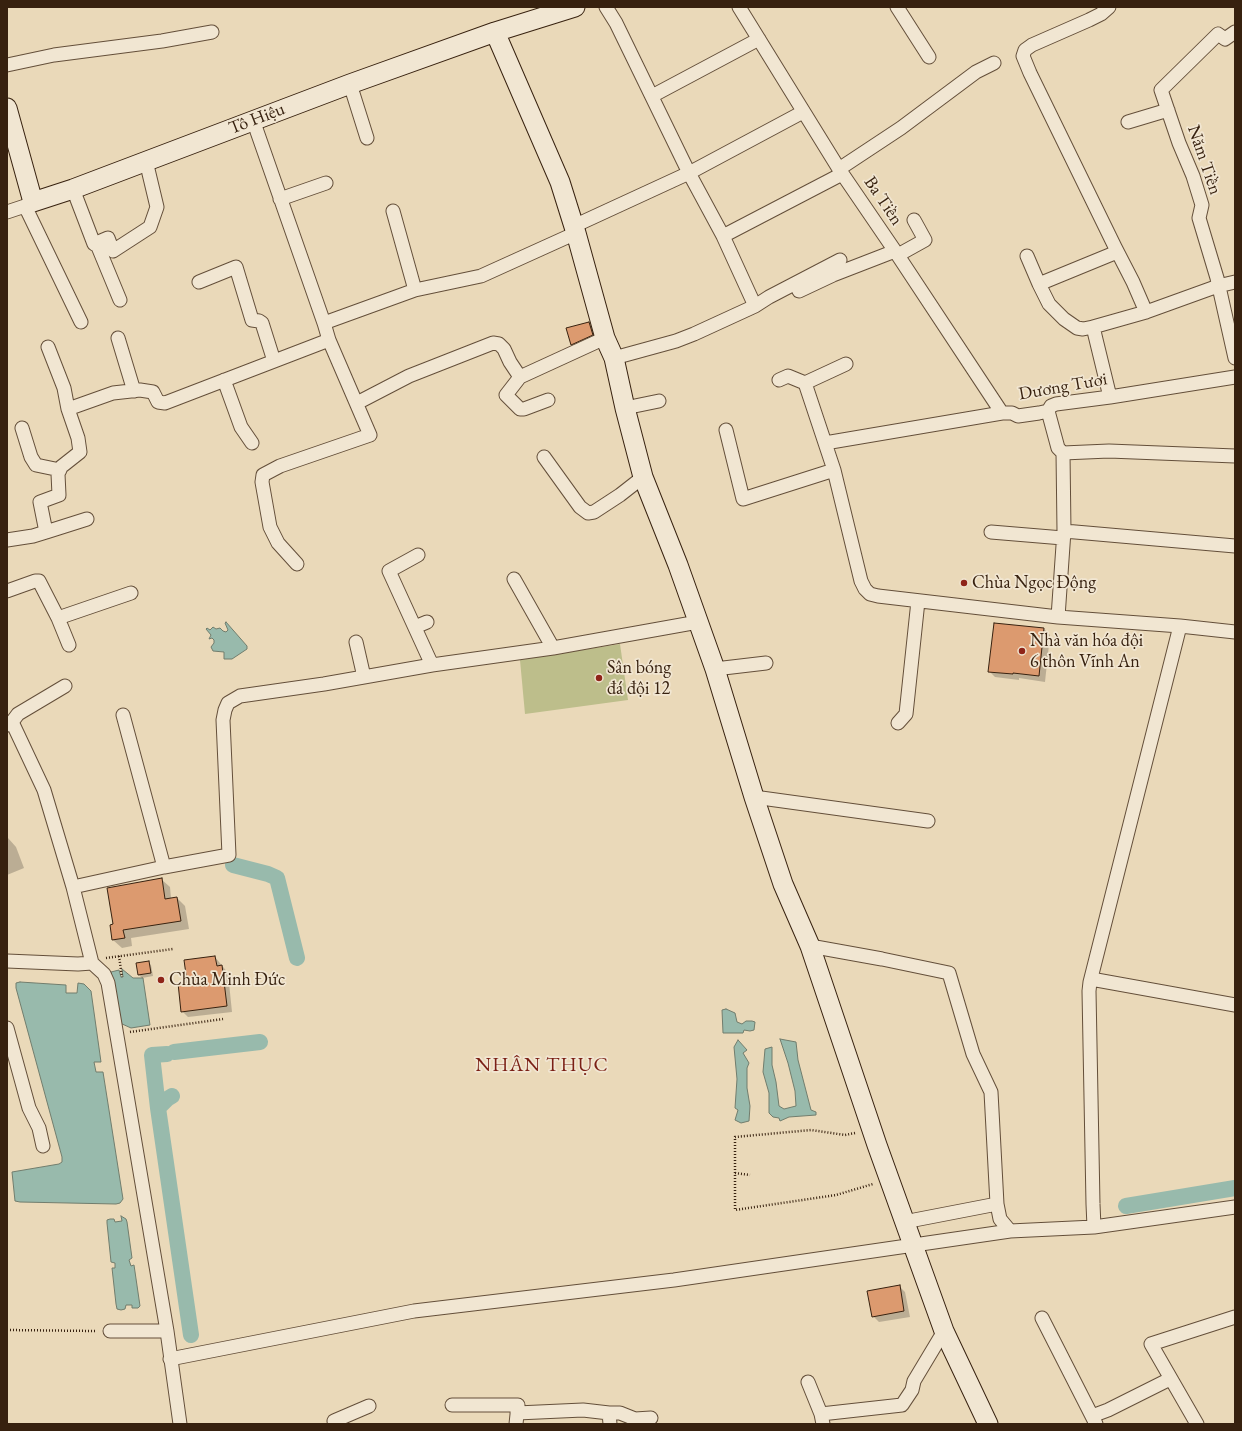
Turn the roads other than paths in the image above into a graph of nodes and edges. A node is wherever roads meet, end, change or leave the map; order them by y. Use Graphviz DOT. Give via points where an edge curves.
graph roads {
  1 [pos="575,7"];
  2 [pos="606,7"];
  3 [pos="739,7"];
  4 [pos="897,7"];
  5 [pos="1109,7"];
  6 [pos="212,32"];
  7 [pos="495,32"];
  8 [pos="1235,32"];
  9 [pos="759,39"];
  10 [pos="929,57"];
  11 [pos="994,63"];
  12 [pos="7,65"];
  13 [pos="350,84"];
  14 [pos="652,96"];
  15 [pos="7,108"];
  16 [pos="1168,110"];
  17 [pos="803,112"];
  18 [pos="253,120"];
  19 [pos="1128,122"];
  20 [pos="367,138"];
  21 [pos="146,161"];
  22 [pos="841,171"];
  23 [pos="689,173"];
  24 [pos="326,183"];
  25 [pos="73,189"];
  26 [pos="280,199"];
  27 [pos="29,204"];
  28 [pos="393,211"];
  29 [pos="7,212"];
  30 [pos="914,220"];
  31 [pos="575,230"];
  32 [pos="723,236"];
  33 [pos="96,242"];
  34 [pos="1117,252"];
  35 [pos="897,253"];
  36 [pos="1027,256"];
  37 [pos="840,260"];
  38 [pos="199,282"];
  39 [pos="1235,282"];
  40 [pos="1039,284"];
  41 [pos="1218,286"];
  42 [pos="415,290"];
  43 [pos="785,297"];
  44 [pos="120,300"];
  45 [pos="755,306"];
  46 [pos="1146,312"];
  47 [pos="81,322"];
  48 [pos="324,323"];
  49 [pos="1093,326"];
  50 [pos="118,338"];
  51 [pos="605,338"];
  52 [pos="328,340"];
  53 [pos="48,347"];
  54 [pos="614,358"];
  55 [pos="1235,358"];
  56 [pos="274,361"];
  57 [pos="846,364"];
  58 [pos="520,377"];
  59 [pos="1235,377"];
  60 [pos="224,380"];
  61 [pos="779,380"];
  62 [pos="805,382"];
  63 [pos="134,391"];
  64 [pos="1110,398"];
  65 [pos="548,400"];
  66 [pos="659,401"];
  67 [pos="357,403"];
  68 [pos="625,408"];
  69 [pos="68,409"];
  70 [pos="1048,411"];
  71 [pos="1002,413"];
  72 [pos="22,428"];
  73 [pos="726,430"];
  74 [pos="252,443"];
  75 [pos="826,443"];
  76 [pos="1063,453"];
  77 [pos="1235,456"];
  78 [pos="544,457"];
  79 [pos="60,470"];
  80 [pos="834,470"];
  81 [pos="643,477"];
  82 [pos="87,519"];
  83 [pos="46,532"];
  84 [pos="991,532"];
  85 [pos="1063,535"];
  86 [pos="7,540"];
  87 [pos="1235,546"];
  88 [pos="418,555"];
  89 [pos="297,564"];
  90 [pos="514,578"];
  91 [pos="7,591"];
  92 [pos="131,593"];
  93 [pos="918,601"];
  94 [pos="1058,617"];
  95 [pos="58,618"];
  96 [pos="698,622"];
  97 [pos="1180,626"];
  98 [pos="1235,632"];
  99 [pos="356,642"];
  100 [pos="69,645"];
  101 [pos="553,648"];
  102 [pos="766,663"];
  103 [pos="432,665"];
  104 [pos="714,670"];
  105 [pos="364,676"];
  106 [pos="65,686"];
  107 [pos="123,715"];
  108 [pos="898,723"];
  109 [pos="9,724"];
  110 [pos="754,797"];
  111 [pos="928,821"];
  112 [pos="164,867"];
  113 [pos="73,887"];
  114 [pos="810,946"];
  115 [pos="7,960"];
  116 [pos="92,963"];
  117 [pos="1091,979"];
  118 [pos="1235,1005"];
  119 [pos="7,1028"];
  120 [pos="43,1146"];
  121 [pos="997,1204"];
  122 [pos="1235,1207"];
  123 [pos="904,1222"];
  124 [pos="1094,1227"];
  125 [pos="1010,1231"];
  126 [pos="914,1245"];
  127 [pos="1235,1317"];
  128 [pos="1042,1318"];
  129 [pos="110,1331"];
  130 [pos="167,1331"];
  131 [pos="944,1331"];
  132 [pos="170,1359"];
  133 [pos="1170,1379"];
  134 [pos="808,1382"];
  135 [pos="452,1404"];
  136 [pos="369,1406"];
  137 [pos="517,1418"];
  138 [pos="610,1418"];
  139 [pos="651,1418"];
  140 [pos="822,1419"];
  141 [pos="1094,1420"];
  142 [pos="180,1424"];
  143 [pos="335,1424"];
  144 [pos="988,1424"];
  145 [pos="1197,1424"];
  1 -- 7 [label="street, Tô Hiệu"];
  2 -- 14 [label="street"];
  3 -- 9 [label="street, Ba Tiền"];
  4 -- 10 [label="street"];
  5 -- 34 [label="street" via="1095,17 1032,45 1025,50 1023,56"];
  6 -- 12 [label="street" via="54,55"];
  7 -- 13 [label="street, Tô Hiệu"];
  7 -- 31 [label="street" via="560,182"];
  8 -- 16 [label="street, Năm Tiền" via="1225,39 1218,34 1161,90"];
  9 -- 14 [label="street"];
  9 -- 17 [label="street, Ba Tiền"];
  11 -- 22 [label="street" via="976,72"];
  13 -- 18 [label="street, Tô Hiệu"];
  13 -- 20 [label="street"];
  14 -- 23 [label="street"];
  15 -- 27 [label="street"];
  16 -- 19 [label="street"];
  16 -- 41 [label="street, Năm Tiền" via="1202,205 1199,218"];
  17 -- 22 [label="street, Ba Tiền"];
  17 -- 23 [label="street"];
  18 -- 21 [label="street, Tô Hiệu"];
  18 -- 26 [label="street"];
  21 -- 25 [label="street, Tô Hiệu"];
  21 -- 33 [label="street" via="157,207 150,227 113,251 108,238"];
  22 -- 32 [label="street"];
  22 -- 35 [label="street, Ba Tiền"];
  23 -- 31 [label="street"];
  23 -- 32 [label="street"];
  24 -- 26 [label="street"];
  25 -- 27 [label="street, Tô Hiệu"];
  25 -- 33 [label="street" via="94,244"];
  26 -- 48 [label="street"];
  27 -- 29 [label="street"];
  27 -- 47 [label="street"];
  28 -- 42 [label="street"];
  30 -- 35 [label="street" via="925,240"];
  31 -- 42 [label="street" via="482,276"];
  31 -- 51 [label="street"];
  32 -- 45 [label="street"];
  33 -- 44 [label="street"];
  34 -- 40 [label="street"];
  34 -- 46 [label="street"];
  35 -- 43 [label="street" via="833,275"];
  35 -- 71 [label="street, Ba Tiền"];
  36 -- 40 [label="street"];
  37 -- 45 [label="street"];
  38 -- 56 [label="street" via="236,267 252,320 262,323"];
  39 -- 41 [label="street"];
  40 -- 49 [label="street" via="1049,304 1064,319 1078,328"];
  41 -- 46 [label="street"];
  41 -- 55 [label="street, Năm Tiền"];
  42 -- 48 [label="street"];
  45 -- 54 [label="street" via="676,341"];
  46 -- 49 [label="street"];
  48 -- 52 [label="street"];
  49 -- 64 [label="street"];
  50 -- 63 [label="street"];
  51 -- 54 [label="street"];
  51 -- 58 [label="street"];
  52 -- 56 [label="street"];
  52 -- 67 [label="street"];
  53 -- 69 [label="street" via="64,388"];
  54 -- 68 [label="street"];
  56 -- 60 [label="street"];
  57 -- 62 [label="street"];
  58 -- 65 [label="street" via="506,395 520,409"];
  58 -- 67 [label="street" via="504,349 493,343 409,376"];
  59 -- 64 [label="street, Dương Tươi"];
  60 -- 63 [label="street" via="165,403 158,402 153,392"];
  60 -- 74 [label="street" via="241,427"];
  61 -- 62 [label="street" via="788,376"];
  62 -- 75 [label="street"];
  63 -- 69 [label="street" via="114,393"];
  64 -- 70 [label="street, Dương Tươi" via="1056,404"];
  66 -- 68 [label="street"];
  67 -- 89 [label="street" via="370,435 280,466 263,475 270,527 278,543"];
  68 -- 81 [label="street"];
  69 -- 79 [label="street" via="80,452"];
  70 -- 71 [label="street, Dương Tươi" via="1018,416"];
  70 -- 76 [label="street" via="1058,448"];
  71 -- 75 [label="street, Dương Tươi"];
  72 -- 79 [label="street" via="36,465"];
  73 -- 80 [label="street" via="743,499"];
  75 -- 80 [label="street"];
  76 -- 77 [label="street" via="1125,452"];
  76 -- 85 [label="street"];
  78 -- 81 [label="street" via="580,507 588,513 594,512"];
  79 -- 83 [label="street" via="59,495 40,502"];
  80 -- 93 [label="street" via="864,589 874,595"];
  81 -- 96 [label="street"];
  82 -- 83 [label="street"];
  83 -- 86 [label="street"];
  84 -- 85 [label="street"];
  85 -- 87 [label="street"];
  85 -- 94 [label="street"];
  88 -- 103 [label="street" via="389,571 421,625"];
  90 -- 101 [label="street"];
  91 -- 95 [label="street" via="39,581"];
  92 -- 95 [label="street"];
  93 -- 94 [label="street"];
  93 -- 108 [label="street" via="906,714"];
  94 -- 97 [label="street"];
  95 -- 100 [label="street"];
  96 -- 101 [label="street"];
  96 -- 104 [label="street"];
  97 -- 98 [label="street"];
  97 -- 117 [label="street"];
  99 -- 105 [label="street"];
  101 -- 103 [label="street"];
  102 -- 104 [label="street"];
  103 -- 105 [label="street"];
  104 -- 110 [label="street"];
  105 -- 112 [label="street" via="247,695 228,703 223,720 229,855"];
  106 -- 109 [label="street" via="18,714"];
  107 -- 112 [label="street"];
  109 -- 113 [label="street" via="44,790"];
  110 -- 111 [label="street"];
  110 -- 114 [label="street" via="783,884"];
  112 -- 113 [label="street"];
  113 -- 116 [label="street"];
  114 -- 121 [label="street" via="949,973 973,1054 991,1092"];
  114 -- 123 [label="street"];
  115 -- 116 [label="street"];
  116 -- 130 [label="street" via="104,974 108,983"];
  117 -- 118 [label="street"];
  117 -- 124 [label="street" via="1089,991"];
  119 -- 120 [label="street" via="29,1108"];
  121 -- 123 [label="street"];
  121 -- 125 [label="street" via="1000,1219"];
  122 -- 124 [label="street"];
  123 -- 126 [label="street"];
  124 -- 125 [label="street"];
  125 -- 126 [label="street"];
  126 -- 131 [label="street"];
  126 -- 132 [label="street" via="674,1280 414,1311"];
  127 -- 133 [label="street" via="1151,1344"];
  128 -- 141 [label="street"];
  129 -- 130 [label="street"];
  130 -- 132 [label="street"];
  131 -- 140 [label="street" via="902,1405"];
  131 -- 144 [label="street"];
  132 -- 142 [label="street"];
  133 -- 141 [label="street" via="1108,1410"];
  133 -- 145 [label="street"];
  134 -- 140 [label="street"];
  135 -- 137 [label="street" via="518,1405"];
  136 -- 143 [label="street" via="334,1421"];
  137 -- 138 [label="street" via="583,1410"];
  138 -- 139 [label="street" via="620,1413 635,1419"];
}
